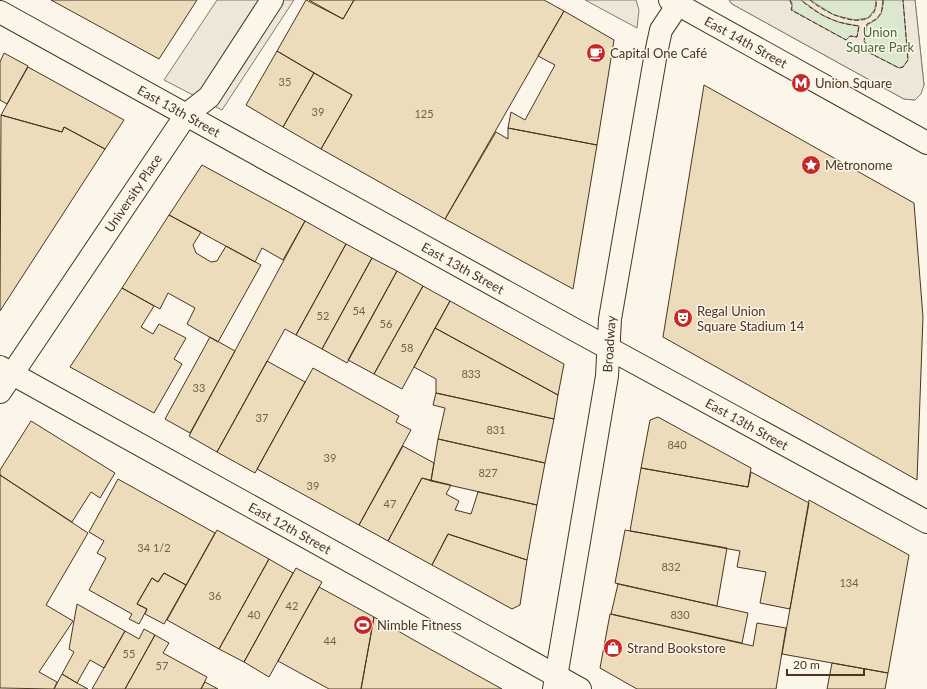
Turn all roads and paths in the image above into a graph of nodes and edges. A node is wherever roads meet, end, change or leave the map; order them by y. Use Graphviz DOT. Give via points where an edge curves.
graph roads {
  1 [pos="272,0"];
  2 [pos="676,1"];
  3 [pos="0,12"];
  4 [pos="186,115"];
  5 [pos="927,143"];
  6 [pos="609,349"];
  7 [pos="6,371"];
  8 [pos="0,392"];
  9 [pos="927,522"];
  10 [pos="555,682"];
  11 [pos="580,689"];
  1 -- 4 [label="street, University Place" via="209,97"];
  2 -- 5 [label="street, East 14th Street"];
  2 -- 6 [label="street, Broadway" via="661,30 656,53 610,319"];
  3 -- 4 [label="street, East 13th Street"];
  4 -- 6 [label="street, East 13th Street"];
  4 -- 7 [label="street, University Place"];
  6 -- 9 [label="street, East 13th Street"];
  6 -- 10 [label="street, Broadway" via="607,376"];
  7 -- 8 [label="street, University Place"];
  7 -- 10 [label="street, East 12th Street"];
  10 -- 11 [label="street, East 12th Street"];
}
